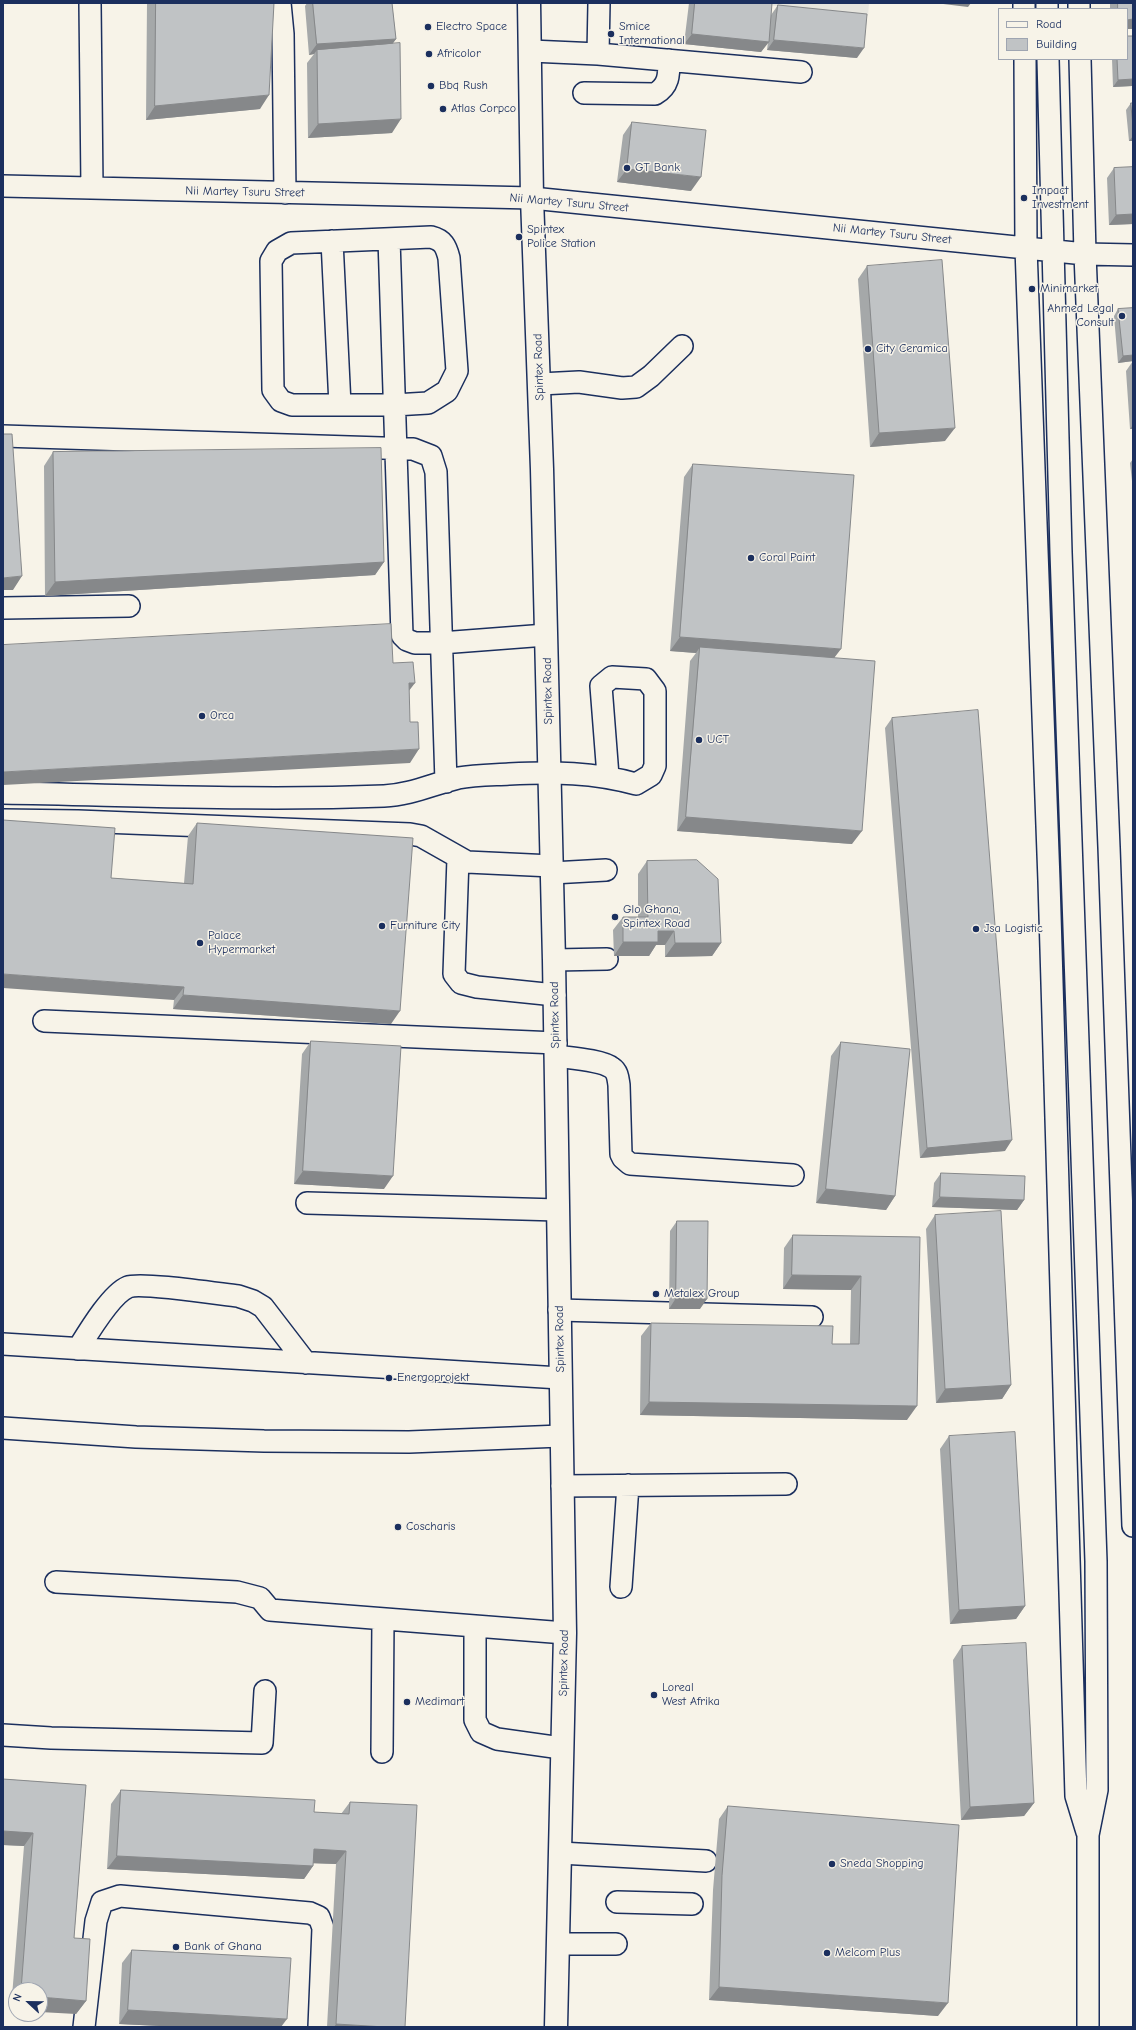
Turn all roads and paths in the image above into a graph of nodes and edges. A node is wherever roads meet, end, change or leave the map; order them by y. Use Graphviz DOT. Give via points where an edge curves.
graph roads {
  1 [pos="90,3"];
  2 [pos="280,3"];
  3 [pos="530,3"];
  4 [pos="599,3"];
  5 [pos="531,51"];
  6 [pos="598,54"];
  7 [pos="669,60"];
  8 [pos="1025,60"];
  9 [pos="1048,60"];
  10 [pos="1080,60"];
  11 [pos="801,72"];
  12 [pos="584,93"];
  13 [pos="3,186"];
  14 [pos="92,188"];
  15 [pos="285,193"];
  16 [pos="532,198"];
  17 [pos="389,239"];
  18 [pos="332,241"];
  19 [pos="1026,248"];
  20 [pos="1052,250"];
  21 [pos="1085,254"];
  22 [pos="1133,255"];
  23 [pos="682,346"];
  24 [pos="540,384"];
  25 [pos="340,405"];
  26 [pos="394,405"];
  27 [pos="3,436"];
  28 [pos="396,448"];
  29 [pos="129,606"];
  30 [pos="3,608"];
  31 [pos="546,635"];
  32 [pos="441,643"];
  33 [pos="550,772"];
  34 [pos="608,776"];
  35 [pos="446,782"];
  36 [pos="3,793"];
  37 [pos="3,820"];
  38 [pos="458,858"];
  39 [pos="552,869"];
  40 [pos="606,870"];
  41 [pos="607,959"];
  42 [pos="554,960"];
  43 [pos="555,995"];
  44 [pos="44,1021"];
  45 [pos="556,1050"];
  46 [pos="793,1175"];
  47 [pos="307,1203"];
  48 [pos="558,1210"];
  49 [pos="559,1310"];
  50 [pos="812,1318"];
  51 [pos="3,1344"];
  52 [pos="78,1349"];
  53 [pos="306,1363"];
  54 [pos="560,1378"];
  55 [pos="3,1428"];
  56 [pos="561,1436"];
  57 [pos="786,1484"];
  58 [pos="628,1485"];
  59 [pos="562,1486"];
  60 [pos="1133,1526"];
  61 [pos="56,1582"];
  62 [pos="621,1587"];
  63 [pos="383,1619"];
  64 [pos="475,1626"];
  65 [pos="565,1633"];
  66 [pos="265,1691"];
  67 [pos="3,1735"];
  68 [pos="561,1748"];
  69 [pos="382,1752"];
  70 [pos="1088,1835"];
  71 [pos="560,1852"];
  72 [pos="706,1861"];
  73 [pos="617,1902"];
  74 [pos="692,1904"];
  75 [pos="559,1944"];
  76 [pos="616,1944"];
  77 [pos="84,2027"];
  78 [pos="319,2027"];
  79 [pos="556,2027"];
  80 [pos="1088,2027"];
  1 -- 14 [label="street"];
  2 -- 15 [label="street" via="283,34"];
  3 -- 5 [label="main road, Spintex Road"];
  4 -- 6 [label="street"];
  5 -- 6 [label="street"];
  5 -- 16 [label="main road, Spintex Road"];
  6 -- 7 [label="street"];
  7 -- 11 [label="street"];
  7 -- 12 [label="street" via="669,77 665,86 655,94"];
  8 -- 19 [label="street"];
  9 -- 20 [label="street"];
  10 -- 21 [label="street"];
  13 -- 14 [label="street, Nii Martey Tsuru Street"];
  14 -- 15 [label="street, Nii Martey Tsuru Street"];
  15 -- 16 [label="street, Nii Martey Tsuru Street"];
  16 -- 19 [label="street, Nii Martey Tsuru Street"];
  16 -- 24 [label="main road, Spintex Road"];
  17 -- 18 [label="street"];
  17 -- 26 [label="street"];
  17 -- 26 [label="street" via="431,237 439,239 446,246 457,371 447,391 434,400 428,403"];
  18 -- 25 [label="street"];
  18 -- 25 [label="street" via="291,243 278,251 271,261 273,390 281,401 292,405"];
  19 -- 20 [label="street, Nii Martey Tsuru Street"];
  19 -- 70 [label="street" via="1049,881 1076,1796"];
  20 -- 21 [label="street, Nii Martey Tsuru Street"];
  20 -- 70 [label="street" via="1096,1561 1097,1790"];
  21 -- 22 [label="street, Nii Martey Tsuru Street"];
  21 -- 60 [label="street"];
  23 -- 24 [label="street" via="636,387 622,388 579,382"];
  24 -- 31 [label="main road, Spintex Road"];
  25 -- 26 [label="street"];
  26 -- 28 [label="street"];
  27 -- 28 [label="street"];
  28 -- 32 [label="street" via="413,449 431,456 436,472"];
  28 -- 32 [label="street" via="402,635 415,643"];
  29 -- 30 [label="street"];
  31 -- 32 [label="street"];
  31 -- 33 [label="main road, Spintex Road"];
  32 -- 35 [label="street"];
  33 -- 34 [label="street"];
  33 -- 35 [label="street" via="478,776"];
  33 -- 39 [label="main road, Spintex Road"];
  34 -- 34 [label="street" via="601,686 612,677 646,679 655,691 655,766 651,775 636,784"];
  35 -- 36 [label="street" via="386,796 258,798"];
  37 -- 38 [label="street" via="78,820 410,834 421,836"];
  38 -- 39 [label="street" via="467,862"];
  38 -- 43 [label="street" via="454,974 461,983 477,987"];
  39 -- 40 [label="street"];
  39 -- 42 [label="main road, Spintex Road"];
  41 -- 42 [label="street"];
  42 -- 43 [label="main road, Spintex Road"];
  43 -- 45 [label="main road, Spintex Road"];
  44 -- 45 [label="street"];
  45 -- 46 [label="street" via="612,1067 617,1074 621,1154 630,1164"];
  45 -- 48 [label="main road, Spintex Road"];
  47 -- 48 [label="street"];
  48 -- 49 [label="main road, Spintex Road"];
  49 -- 50 [label="street"];
  49 -- 54 [label="main road, Spintex Road"];
  51 -- 52 [label="street"];
  52 -- 53 [label="street"];
  52 -- 53 [label="street" via="111,1301 128,1287 144,1286 238,1296 253,1301 263,1307"];
  53 -- 54 [label="street"];
  54 -- 56 [label="main road, Spintex Road"];
  55 -- 56 [label="street" via="136,1437 264,1441 409,1442"];
  56 -- 59 [label="main road, Spintex Road"];
  57 -- 58 [label="street"];
  58 -- 59 [label="street"];
  58 -- 62 [label="street"];
  59 -- 65 [label="main road, Spintex Road"];
  61 -- 63 [label="street" via="238,1592 260,1598 270,1610"];
  63 -- 64 [label="street"];
  63 -- 69 [label="street"];
  64 -- 65 [label="street"];
  64 -- 68 [label="street" via="475,1720 481,1732 497,1739"];
  65 -- 68 [label="main road, Spintex Road"];
  66 -- 67 [label="street" via="262,1743"];
  68 -- 71 [label="main road, Spintex Road"];
  70 -- 80 [label="street"];
  71 -- 72 [label="street"];
  71 -- 75 [label="main road, Spintex Road"];
  73 -- 74 [label="street"];
  75 -- 76 [label="street"];
  75 -- 79 [label="main road, Spintex Road"];
  77 -- 78 [label="street" via="96,1921 102,1902 120,1896 310,1913 320,1917 323,1928"];
}
